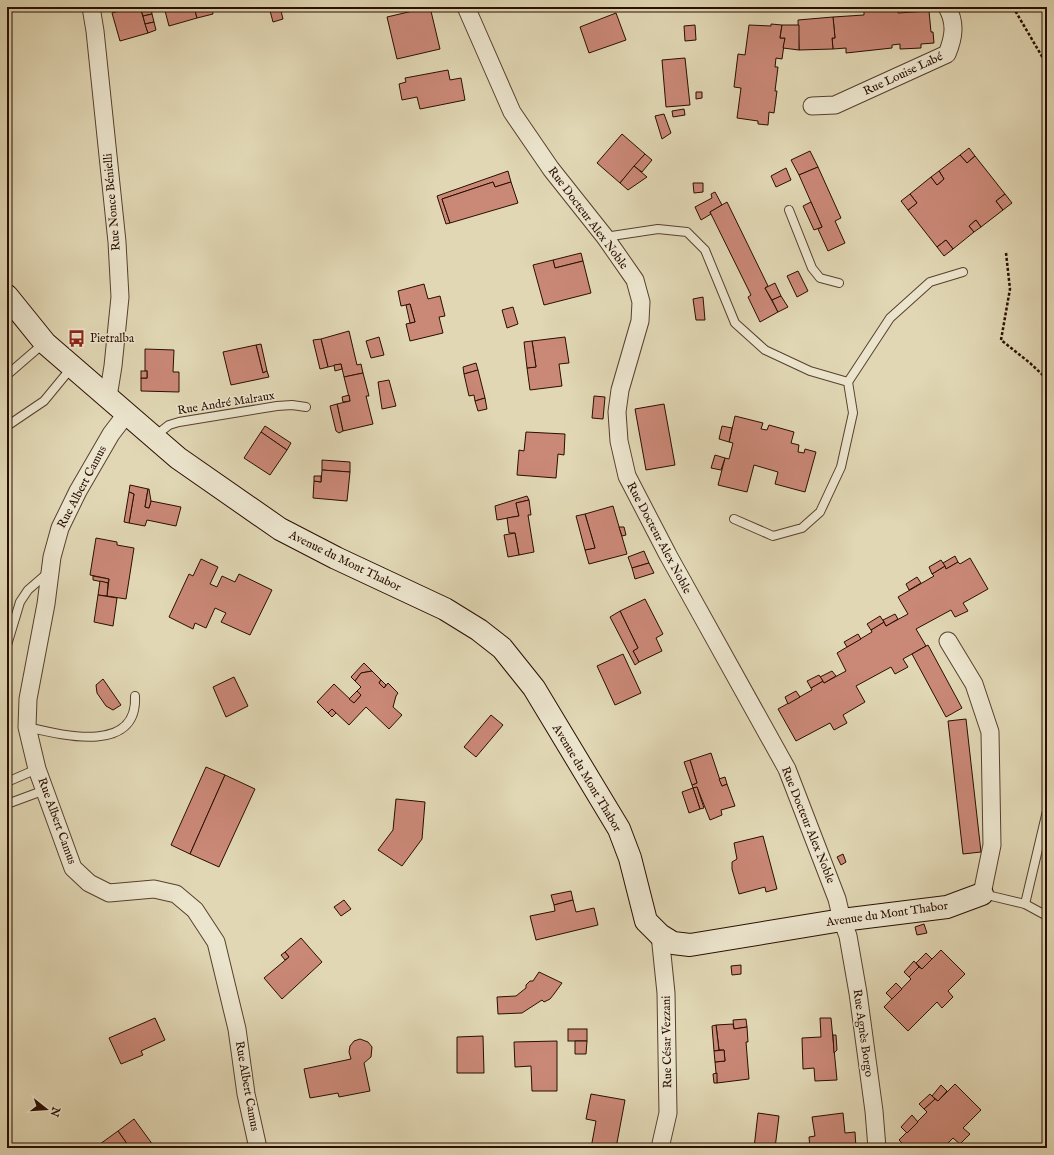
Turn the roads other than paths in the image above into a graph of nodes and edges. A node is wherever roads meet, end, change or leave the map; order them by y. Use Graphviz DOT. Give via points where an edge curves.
graph roads {
  1 [pos="91,7"];
  2 [pos="466,7"];
  3 [pos="947,7"];
  4 [pos="812,106"];
  5 [pos="789,210"];
  6 [pos="605,237"];
  7 [pos="963,272"];
  8 [pos="839,283"];
  9 [pos="7,296"];
  10 [pos="45,343"];
  11 [pos="73,367"];
  12 [pos="7,375"];
  13 [pos="848,382"];
  14 [pos="108,397"];
  15 [pos="306,407"];
  16 [pos="127,413"];
  17 [pos="7,426"];
  18 [pos="155,436"];
  19 [pos="734,519"];
  20 [pos="50,571"];
  21 [pos="948,642"];
  22 [pos="7,645"];
  23 [pos="135,696"];
  24 [pos="27,727"];
  25 [pos="37,769"];
  26 [pos="7,782"];
  27 [pos="45,790"];
  28 [pos="7,804"];
  29 [pos="1047,811"];
  30 [pos="982,894"];
  31 [pos="1025,904"];
  32 [pos="1047,916"];
  33 [pos="842,920"];
  34 [pos="660,935"];
  35 [pos="258,1148"];
  36 [pos="660,1148"];
  37 [pos="877,1148"];
  1 -- 14 [label="street, Rue Nonce Bénielli" via="117,242 120,297"];
  2 -- 6 [label="street, Rue Docteur Alex Noble" via="512,112 551,169"];
  3 -- 4 [label="street, Rue Louise Labé" via="953,17 953,39 947,54 835,105"];
  5 -- 8 [label="lane" via="812,268 820,278"];
  6 -- 13 [label="lane" via="658,229 687,232 705,250 735,323 765,350 810,370"];
  6 -- 33 [label="street, Rue Docteur Alex Noble" via="635,280 641,302 640,321 620,390 617,412 619,441 627,476 787,769 837,899"];
  7 -- 13 [label="lane" via="930,282 890,318"];
  9 -- 10 [label="street, Avenue du Mont Thabor"];
  10 -- 11 [label="street, Avenue du Mont Thabor"];
  10 -- 12 [label="lane"];
  11 -- 14 [label="street, Avenue du Mont Thabor"];
  11 -- 17 [label="lane" via="44,401"];
  13 -- 19 [label="lane" via="853,413 841,467 820,512 802,528 773,536"];
  14 -- 16 [label="street, Avenue du Mont Thabor"];
  15 -- 18 [label="lane, Rue André Malraux" via="277,406 180,422 168,425"];
  16 -- 18 [label="street, Avenue du Mont Thabor"];
  16 -- 20 [label="street, Rue Albert Camus" via="111,434 78,491 60,528"];
  18 -- 34 [label="street, Avenue du Mont Thabor" via="178,458 280,529 445,609 502,648 534,688 619,829 630,858 646,921"];
  20 -- 22 [label="lane" via="28,590 20,602"];
  20 -- 24 [label="street, Rue Albert Camus" via="28,699"];
  21 -- 30 [label="street" via="974,684 990,732 992,845"];
  23 -- 24 [label="lane" via="136,707 132,717 124,726 110,734 88,738"];
  24 -- 25 [label="street, Rue Albert Camus"];
  25 -- 26 [label="lane"];
  25 -- 27 [label="street, Rue Albert Camus"];
  27 -- 28 [label="lane"];
  27 -- 35 [label="street, Rue Albert Camus" via="73,868 89,884 109,893 154,889 176,894 195,910 216,942 237,1029 246,1094"];
  29 -- 31 [label="lane"];
  30 -- 31 [label="lane"];
  30 -- 33 [label="street, Avenue du Mont Thabor" via="947,906"];
  31 -- 32 [label="lane"];
  33 -- 34 [label="street, Avenue du Mont Thabor" via="690,945 673,943"];
  33 -- 37 [label="street, Rue Agnès Borgo" via="848,936 858,993"];
  34 -- 36 [label="street, Rue César Vezzani" via="666,993 668,1113"];
}
